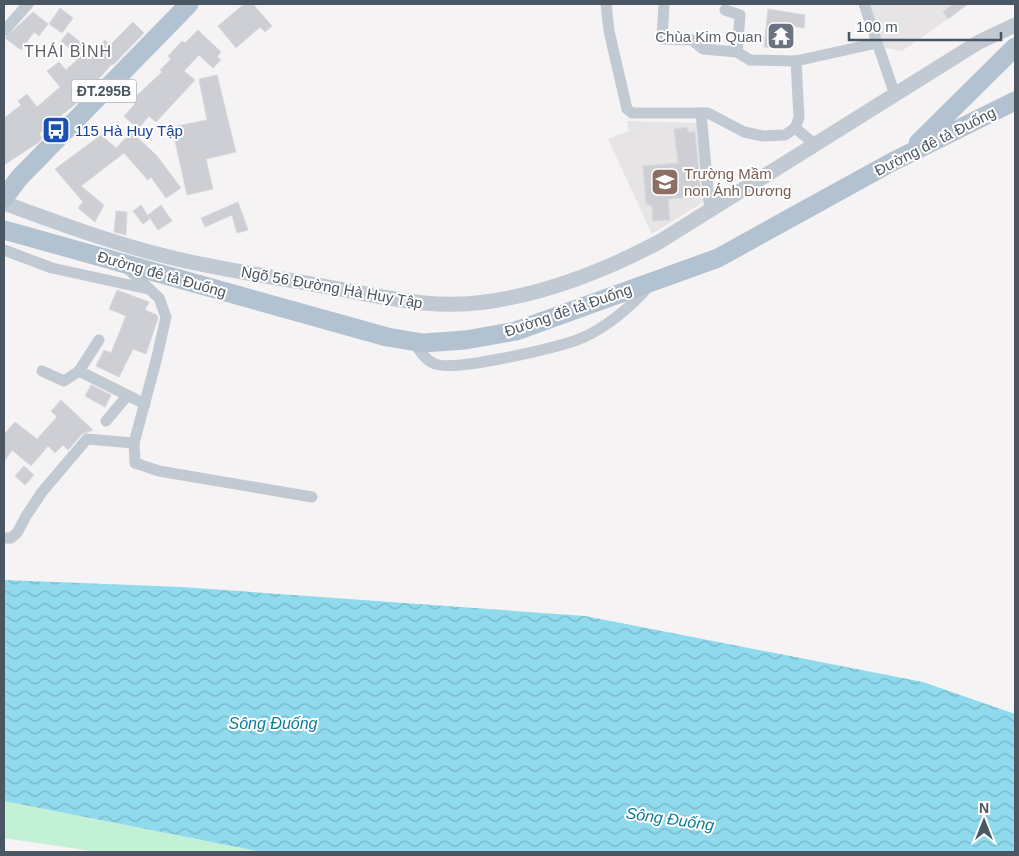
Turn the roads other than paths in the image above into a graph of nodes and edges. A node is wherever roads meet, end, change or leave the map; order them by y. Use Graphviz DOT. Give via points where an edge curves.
graph roads {
  1 [pos="28,4"];
  2 [pos="189,4"];
  3 [pos="606,4"];
  4 [pos="664,4"];
  5 [pos="864,4"];
  6 [pos="725,10"];
  7 [pos="1015,25"];
  8 [pos="4,31"];
  9 [pos="877,43"];
  10 [pos="1015,47"];
  11 [pos="737,52"];
  12 [pos="796,60"];
  13 [pos="894,95"];
  14 [pos="1015,101"];
  15 [pos="701,113"];
  16 [pos="795,128"];
  17 [pos="816,145"];
  18 [pos="907,155"];
  19 [pos="11,179"];
  20 [pos="4,198"];
  21 [pos="4,203"];
  22 [pos="710,212"];
  23 [pos="5,239"];
  24 [pos="121,263"];
  25 [pos="654,280"];
  26 [pos="150,290"];
  27 [pos="99,340"];
  28 [pos="414,342"];
  29 [pos="79,371"];
  30 [pos="42,372"];
  31 [pos="127,396"];
  32 [pos="145,404"];
  33 [pos="106,420"];
  34 [pos="134,443"];
  35 [pos="312,497"];
  36 [pos="4,538"];
  1 -- 8 [label="street"];
  2 -- 19 [label="main road, ĐT.295B"];
  3 -- 15 [label="street" via="609,31 629,112"];
  4 -- 11 [label="street" via="662,40 692,40 703,49"];
  5 -- 9 [label="street"];
  6 -- 11 [label="street" via="740,14"];
  7 -- 13 [label="street, Ngõ 56 Đường Hà Huy Tập" via="979,42"];
  9 -- 12 [label="street"];
  9 -- 13 [label="street"];
  10 -- 18 [label="main road"];
  11 -- 12 [label="street" via="750,60"];
  12 -- 16 [label="street" via="800,113"];
  13 -- 17 [label="street, Ngõ 56 Đường Hà Huy Tập"];
  14 -- 18 [label="main road, Đường đê tả Đuống"];
  15 -- 16 [label="street" via="708,113 744,132 763,136 780,136"];
  15 -- 22 [label="street"];
  16 -- 17 [label="street"];
  17 -- 22 [label="street, Ngõ 56 Đường Hà Huy Tập"];
  18 -- 25 [label="main road, Đường đê tả Đuống" via="718,258"];
  19 -- 20 [label="main road"];
  21 -- 22 [label="street, Ngõ 56 Đường Hà Huy Tập" via="89,234 171,258 392,300 440,305 485,302 548,288 627,259"];
  23 -- 24 [label="main road, Đường đê tả Đuống"];
  23 -- 26 [label="street" via="52,268"];
  24 -- 26 [label="street"];
  24 -- 28 [label="main road, Đường đê tả Đuống"];
  25 -- 28 [label="main road, Đường đê tả Đuống" via="516,331 465,340"];
  25 -- 28 [label="street" via="621,313 578,340 494,360 441,365 427,359"];
  26 -- 32 [label="street" via="159,298 166,316"];
  27 -- 29 [label="street"];
  29 -- 30 [label="street" via="64,381"];
  29 -- 31 [label="street"];
  31 -- 32 [label="street"];
  31 -- 33 [label="street"];
  32 -- 34 [label="street"];
  34 -- 35 [label="street" via="134,463 159,471"];
  34 -- 36 [label="street" via="87,439 42,492 18,533"];
}
